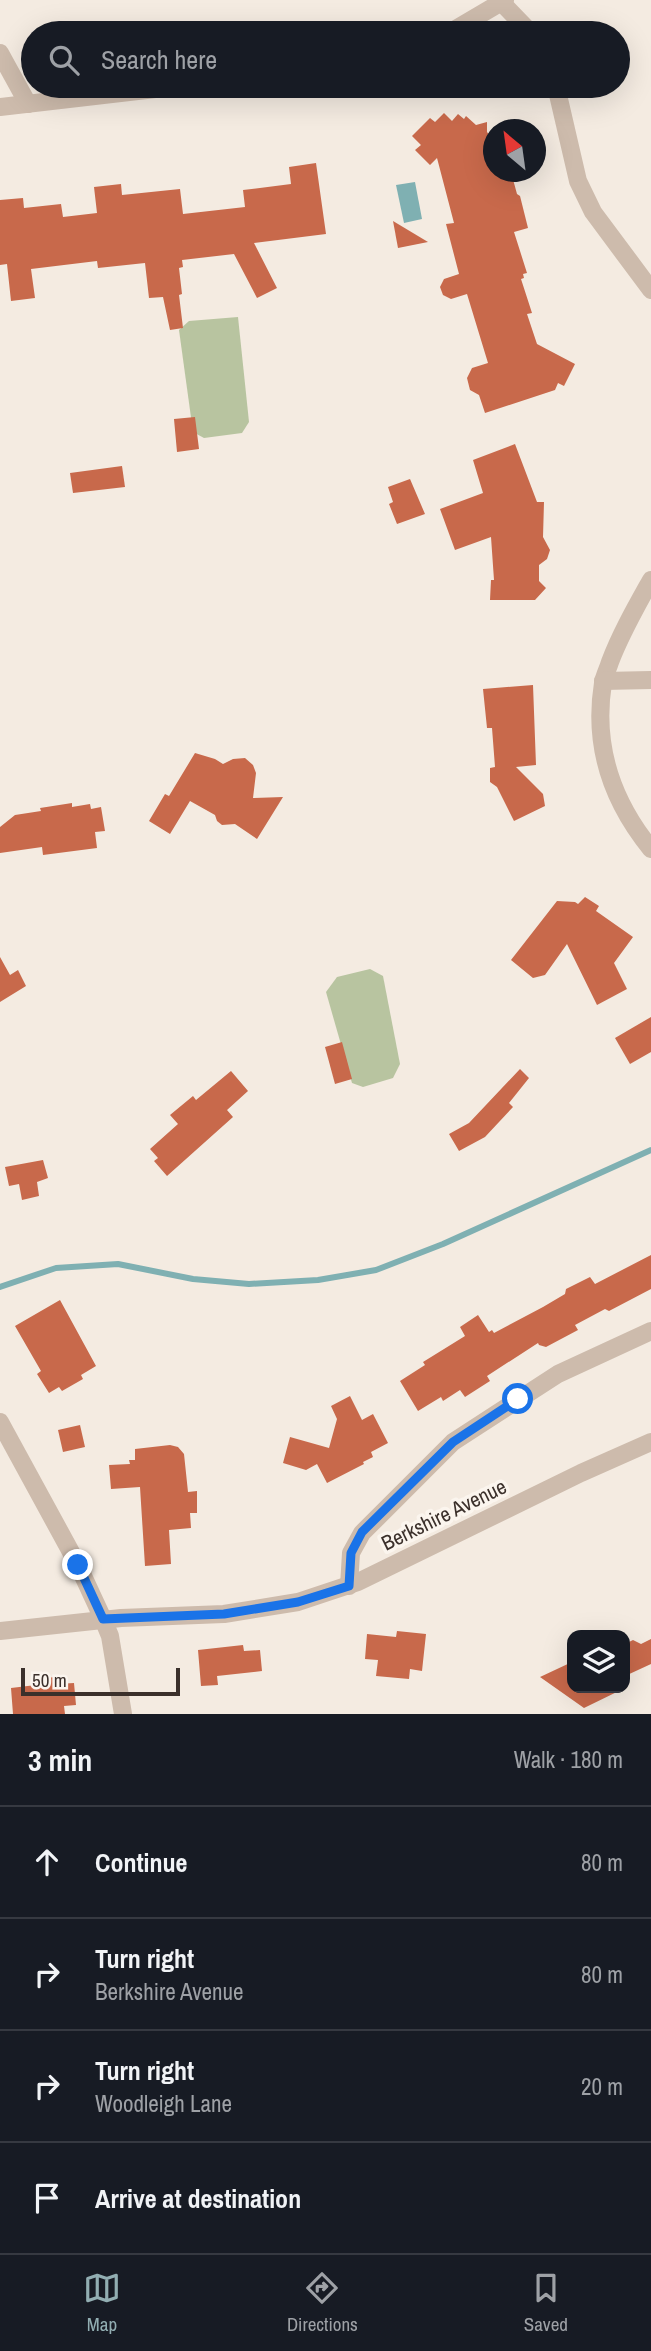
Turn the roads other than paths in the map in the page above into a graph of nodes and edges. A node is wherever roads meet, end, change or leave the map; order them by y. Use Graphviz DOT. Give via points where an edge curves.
graph roads {
  1 [pos="503,2"];
  2 [pos="470,21"];
  3 [pos="520,21"];
  4 [pos="0,53"];
  5 [pos="21,91"];
  6 [pos="25,98"];
  7 [pos="79,98"];
  8 [pos="559,98"];
  9 [pos="28,104"];
  10 [pos="0,107"];
  11 [pos="651,290"];
  12 [pos="651,580"];
  13 [pos="651,680"];
  14 [pos="603,681"];
  15 [pos="651,849"];
  16 [pos="651,1331"];
  17 [pos="0,1422"];
  18 [pos="651,1442"];
  19 [pos="349,1586"];
  20 [pos="103,1619"];
  21 [pos="0,1631"];
  22 [pos="123,1714"];
  1 -- 2 [label="street"];
  1 -- 3 [label="street"];
  4 -- 5 [label="street"];
  6 -- 9 [label="street"];
  7 -- 9 [label="street"];
  8 -- 11 [label="street" via="578,181 593,212"];
  9 -- 10 [label="street"];
  12 -- 14 [label="street" via="622,631"];
  13 -- 14 [label="street"];
  14 -- 15 [label="street" via="601,743 615,792"];
  16 -- 19 [label="street" via="558,1374 453,1442 362,1532 351,1553"];
  17 -- 20 [label="street"];
  18 -- 19 [label="street, Berkshire Avenue"];
  19 -- 20 [label="street, Berkshire Avenue" via="298,1602 224,1614"];
  20 -- 21 [label="street, Berkshire Avenue"];
  20 -- 22 [label="street"];
}
